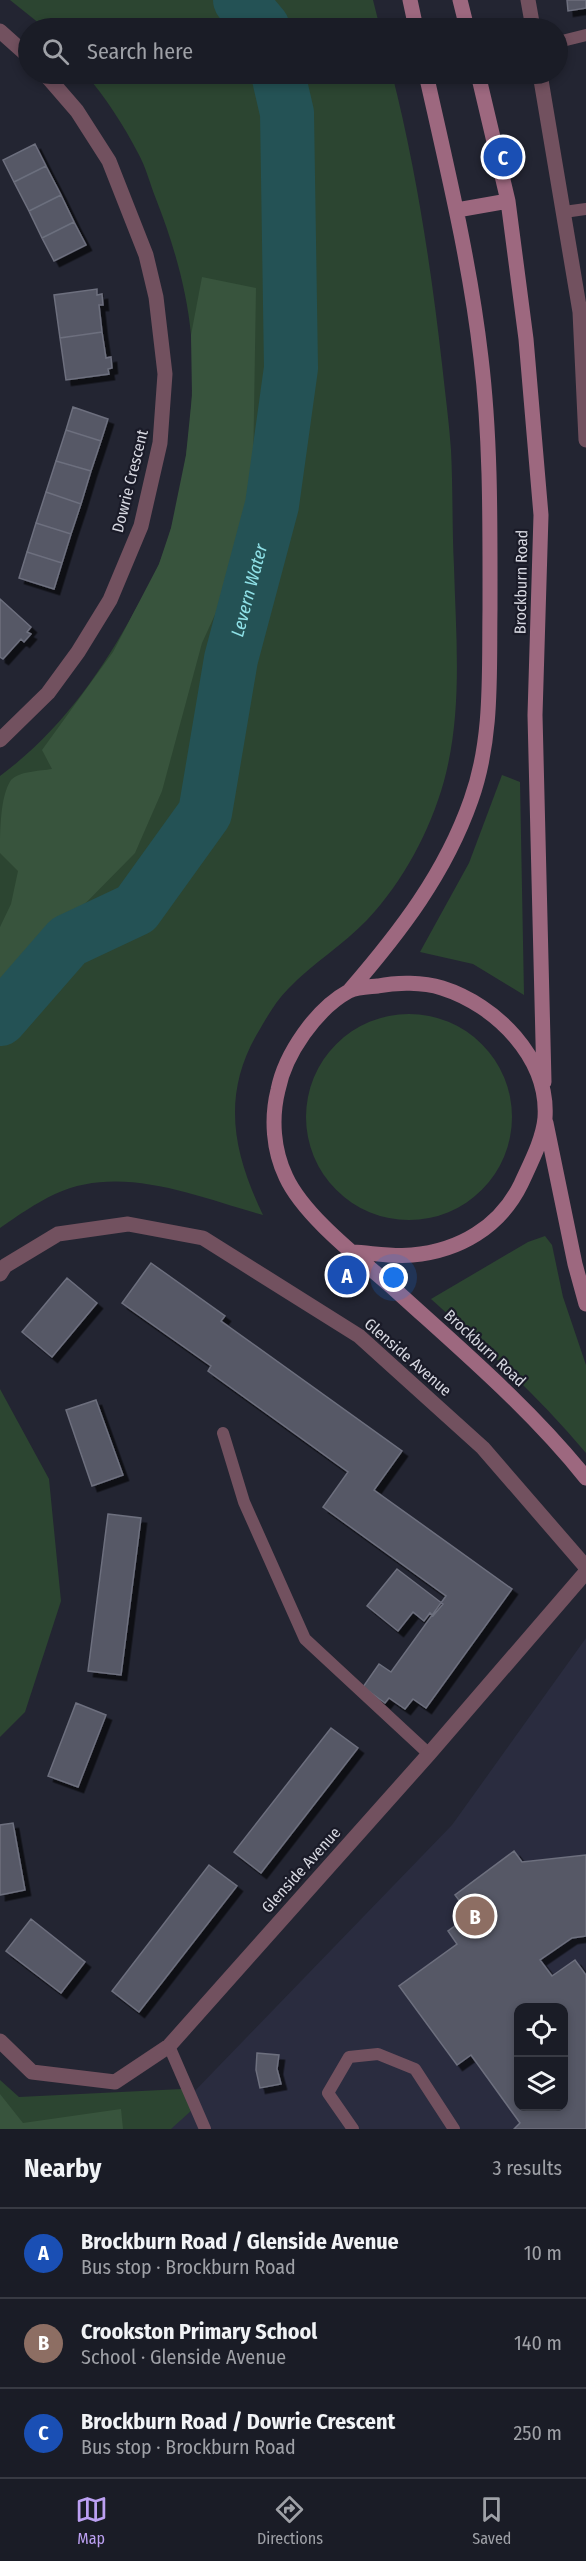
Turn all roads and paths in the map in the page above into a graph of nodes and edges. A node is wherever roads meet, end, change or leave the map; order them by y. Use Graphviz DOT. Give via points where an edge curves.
graph roads {
  1 [pos="410,0"];
  2 [pos="460,0"];
  3 [pos="528,0"];
  4 [pos="414,18"];
  5 [pos="464,18"];
  6 [pos="531,18"];
  7 [pos="0,31"];
  8 [pos="586,35"];
  9 [pos="568,40"];
  10 [pos="18,47"];
  11 [pos="54,84"];
  12 [pos="428,84"];
  13 [pos="480,84"];
  14 [pos="542,84"];
  15 [pos="508,201"];
  16 [pos="586,209"];
  17 [pos="457,210"];
  18 [pos="564,212"];
  19 [pos="586,440"];
  20 [pos="0,740"];
  21 [pos="350,990"];
  22 [pos="545,1096"];
  23 [pos="545,1120"];
  24 [pos="353,1252"];
  25 [pos="0,1274"];
  26 [pos="586,1304"];
  27 [pos="223,1433"];
  28 [pos="586,1478"];
  29 [pos="586,1567"];
  30 [pos="586,1572"];
  31 [pos="429,1754"];
  32 [pos="0,2041"];
  33 [pos="169,2046"];
  34 [pos="205,2129"];
  35 [pos="353,2129"];
  36 [pos="454,2129"];
  1 -- 4 [label="street"];
  2 -- 5 [label="street"];
  3 -- 6 [label="street"];
  7 -- 10 [label="street"];
  8 -- 9 [label="lane"];
  11 -- 20 [label="street, Dowrie Crescent" via="77,111 109,161 146,255 156,297 165,374 160,443 141,526 110,600 48,693"];
  12 -- 17 [label="street, Brockburn Road"];
  13 -- 15 [label="street, Brockburn Road"];
  14 -- 18 [label="street"];
  15 -- 17 [label="street"];
  15 -- 22 [label="street, Brockburn Road" via="526,339 541,515 535,715"];
  16 -- 18 [label="lane"];
  17 -- 21 [label="street, Brockburn Road" via="481,359 489,494 486,738 472,798 436,879 389,945"];
  18 -- 19 [label="street" via="580,312"];
  21 -- 22 [label="street" via="412,984 440,987 470,999 513,1033 538,1073"];
  21 -- 24 [label="street, Brockburn Road" via="301,1036 288,1059 278,1088 274,1135 286,1177 299,1199"];
  22 -- 23 [label="street, Brockburn Road"];
  23 -- 24 [label="street" via="518,1190 485,1231 439,1250 411,1255"];
  23 -- 26 [label="street"];
  24 -- 28 [label="street, Brockburn Road" via="492,1377"];
  25 -- 29 [label="street, Glenside Avenue" via="5,1266 58,1234 128,1224 203,1238 359,1336 483,1448"];
  27 -- 31 [label="lane" via="244,1502 305,1639"];
  30 -- 31 [label="street, Glenside Avenue"];
  31 -- 33 [label="street, Glenside Avenue"];
  32 -- 33 [label="street, Glenside Avenue" via="32,2072 116,2082"];
  33 -- 34 [label="lane"];
  35 -- 36 [label="lane" via="328,2093 350,2057 378,2054 415,2069"];
}
